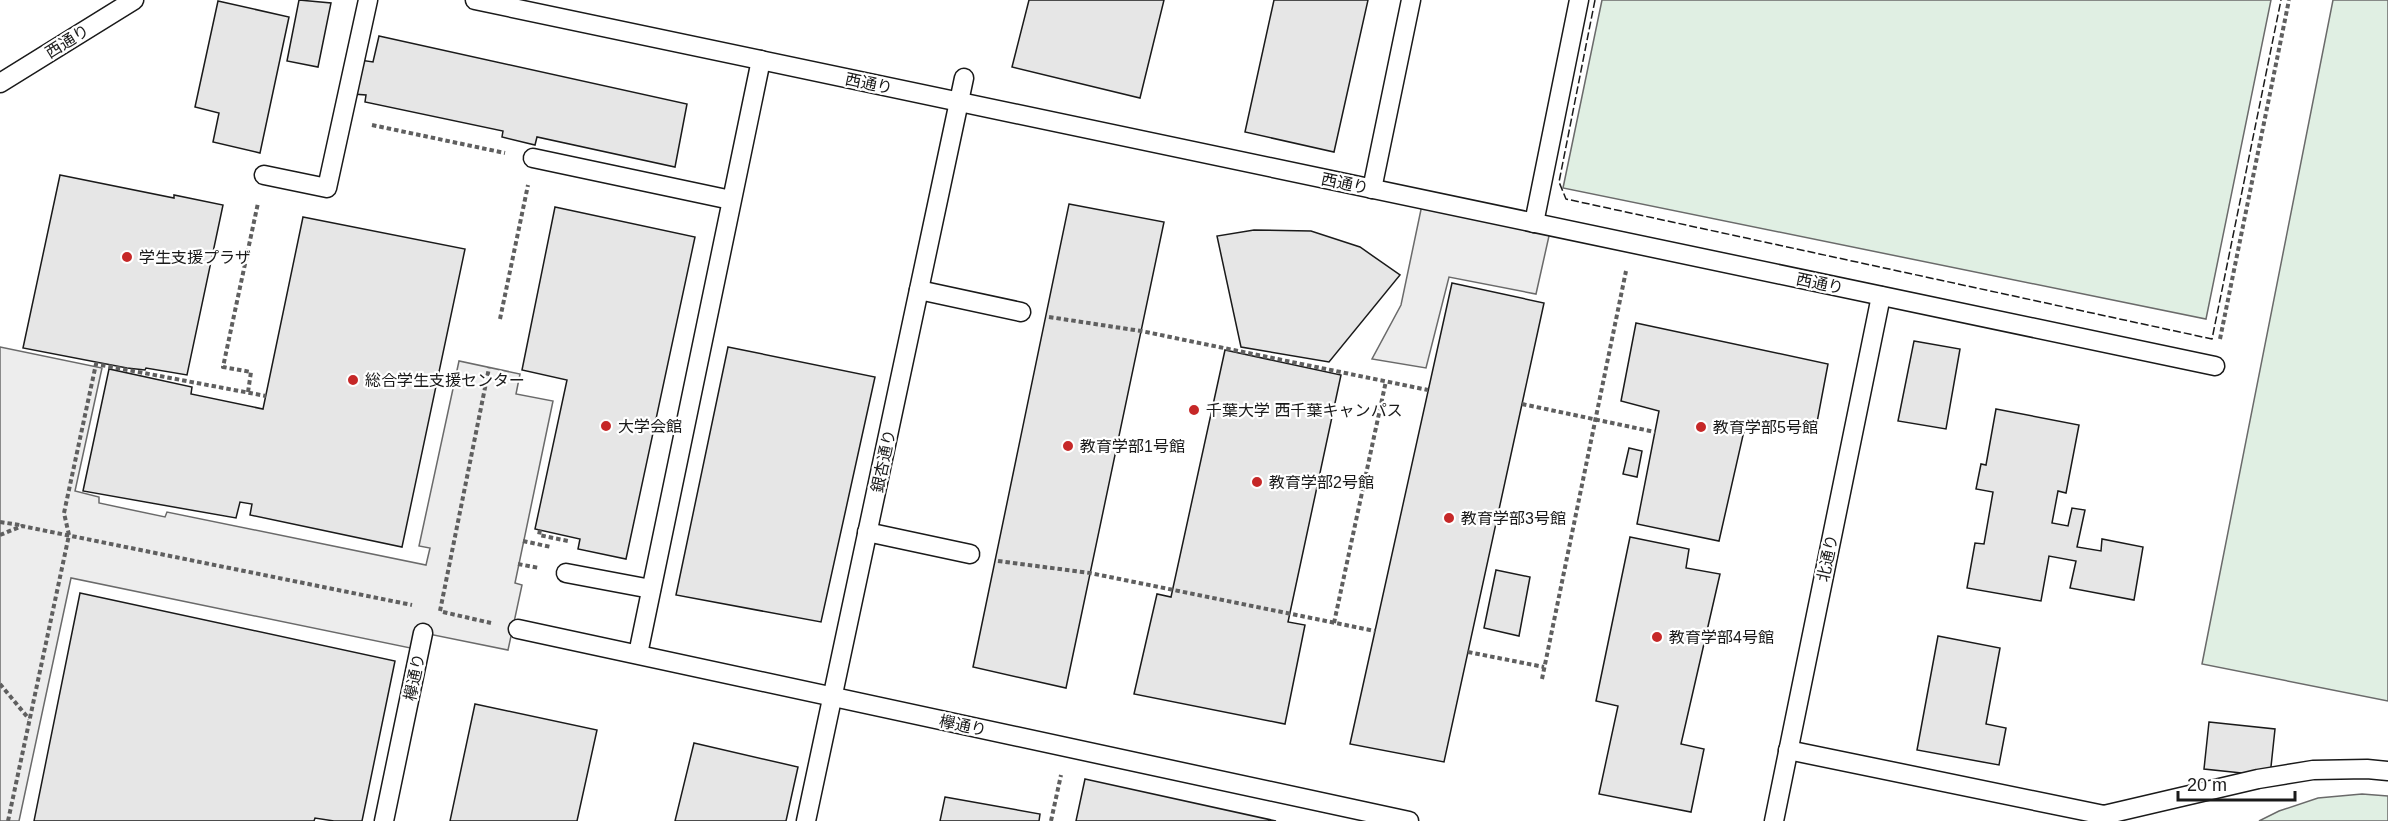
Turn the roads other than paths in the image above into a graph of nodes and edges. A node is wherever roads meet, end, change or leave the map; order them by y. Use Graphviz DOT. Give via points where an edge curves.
graph roads {
  1 [pos="134,0"];
  2 [pos="368,0"];
  3 [pos="475,0"];
  4 [pos="1411,0"];
  5 [pos="1579,0"];
  6 [pos="761,60"];
  7 [pos="964,78"];
  8 [pos="0,82"];
  9 [pos="959,102"];
  10 [pos="533,158"];
  11 [pos="264,175"];
  12 [pos="1372,189"];
  13 [pos="731,200"];
  14 [pos="1534,223"];
  15 [pos="919,290"];
  16 [pos="1881,296"];
  17 [pos="1022,312"];
  18 [pos="2215,366"];
  19 [pos="867,532"];
  20 [pos="970,554"];
  21 [pos="566,573"];
  22 [pos="651,589"];
  23 [pos="518,629"];
  24 [pos="423,633"];
  25 [pos="638,654"];
  26 [pos="832,697"];
  27 [pos="1788,750"];
  28 [pos="2388,771"];
  29 [pos="384,821"];
  30 [pos="806,821"];
  31 [pos="1408,821"];
  32 [pos="1773,821"];
  1 -- 8 [label="lane, 西通り"];
  2 -- 11 [label="lane" via="327,188"];
  3 -- 6 [label="lane, 西通り"];
  4 -- 12 [label="lane"];
  5 -- 14 [label="lane"];
  6 -- 9 [label="lane, 西通り"];
  6 -- 13 [label="lane"];
  7 -- 9 [label="lane, 銀杏通り"];
  9 -- 12 [label="lane, 西通り"];
  9 -- 15 [label="lane, 銀杏通り"];
  10 -- 13 [label="lane"];
  12 -- 14 [label="lane, 西通り"];
  13 -- 22 [label="lane"];
  14 -- 16 [label="lane, 西通り"];
  15 -- 17 [label="lane"];
  15 -- 19 [label="lane, 銀杏通り"];
  16 -- 18 [label="lane, 西通り"];
  16 -- 27 [label="lane, 北通り"];
  19 -- 20 [label="lane"];
  19 -- 26 [label="lane, 銀杏通り"];
  21 -- 22 [label="lane"];
  22 -- 25 [label="lane"];
  23 -- 25 [label="lane, 欅通り"];
  24 -- 29 [label="lane, 欅通り"];
  25 -- 26 [label="lane, 欅通り"];
  26 -- 30 [label="lane, 銀杏通り"];
  26 -- 31 [label="lane, 欅通り"];
  27 -- 28 [label="lane" via="2104,814 2313,770"];
  27 -- 32 [label="lane, 北通り"];
}
